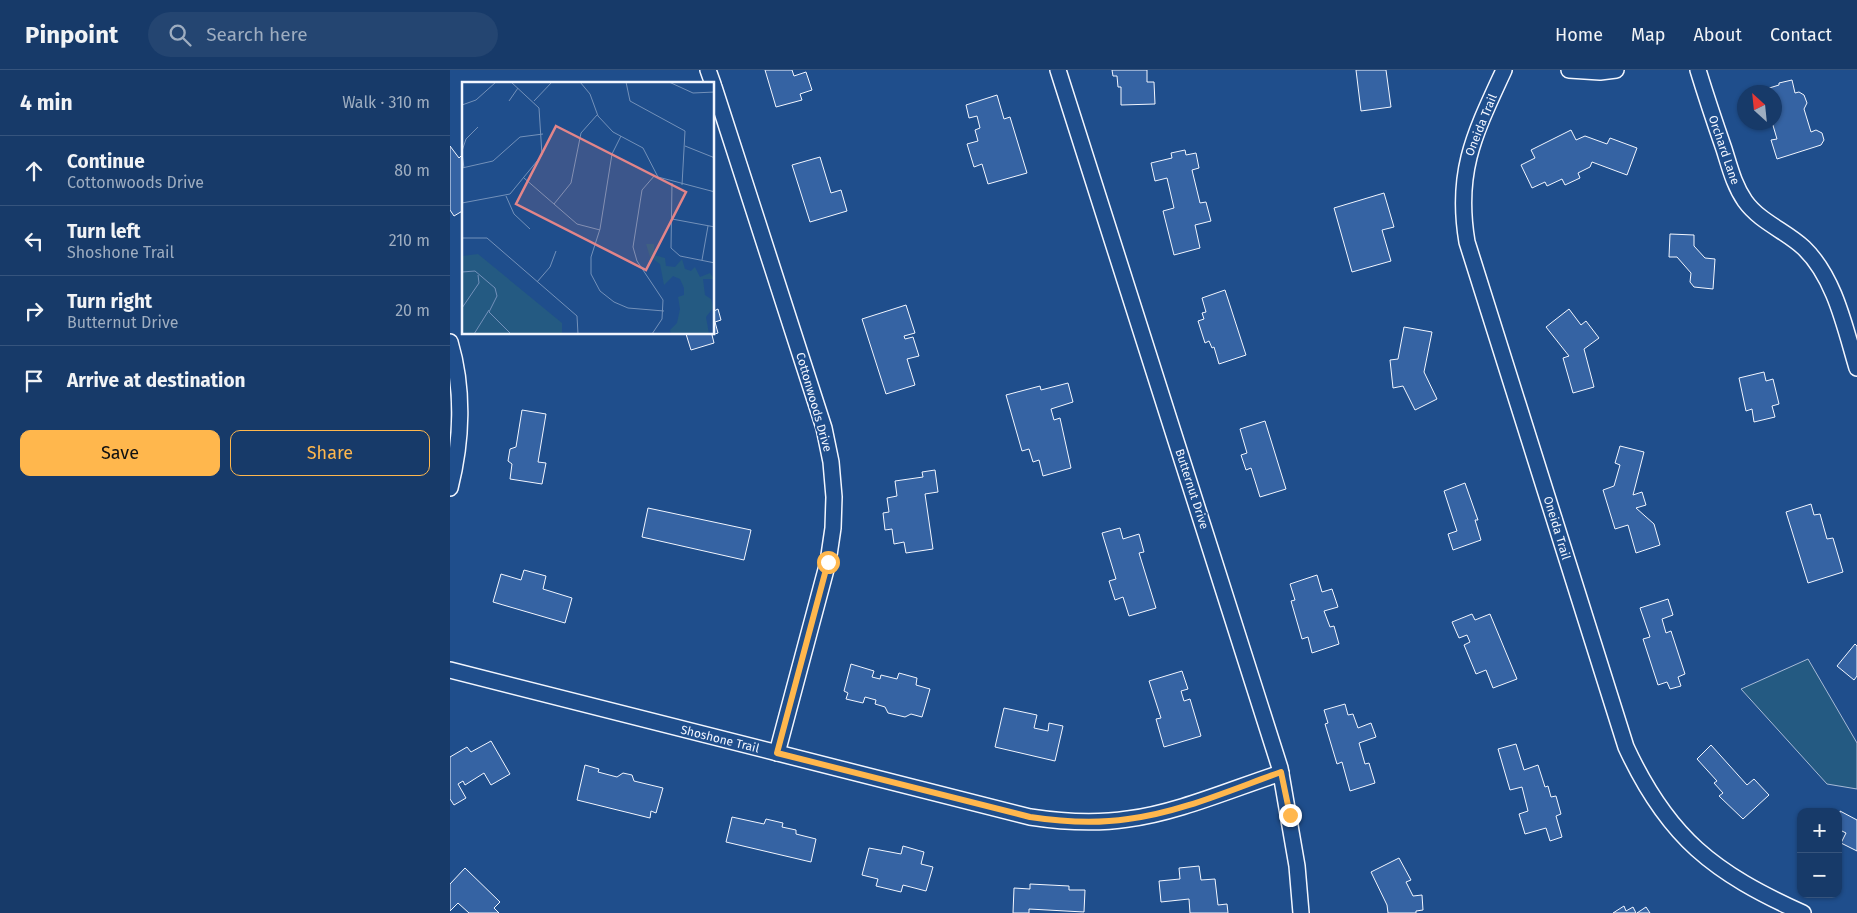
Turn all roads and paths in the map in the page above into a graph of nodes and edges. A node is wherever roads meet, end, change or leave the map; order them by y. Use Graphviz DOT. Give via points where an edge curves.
graph roads {
  1 [pos="708,70"];
  2 [pos="1058,70"];
  3 [pos="1504,70"];
  4 [pos="1569,70"];
  5 [pos="1616,70"];
  6 [pos="1698,70"];
  7 [pos="712,82"];
  8 [pos="715,91"];
  9 [pos="450,342"];
  10 [pos="1856,361"];
  11 [pos="450,488"];
  12 [pos="450,670"];
  13 [pos="777,753"];
  14 [pos="1281,772"];
  15 [pos="1301,913"];
  16 [pos="1803,913"];
  1 -- 7 [label="street, Cottonwoods Drive"];
  2 -- 14 [label="street, Butternut Drive"];
  3 -- 16 [label="street, Oneida Trail" via="1477,127 1466,163 1463,217 1467,242 1626,747 1659,807 1706,858 1759,893"];
  4 -- 5 [label="street"];
  6 -- 10 [label="street, Orchard Lane" via="1736,186 1760,217 1793,238 1820,267 1830,286"];
  8 -- 13 [label="street, Cottonwoods Drive" via="824,428 831,462 834,511 828,562"];
  9 -- 11 [label="street" via="460,410"];
  12 -- 13 [label="street, Shoshone Trail"];
  13 -- 14 [label="street, Shoshone Trail" via="1030,817 1065,822 1130,819 1162,812"];
  14 -- 15 [label="street, Butternut Drive"];
}
